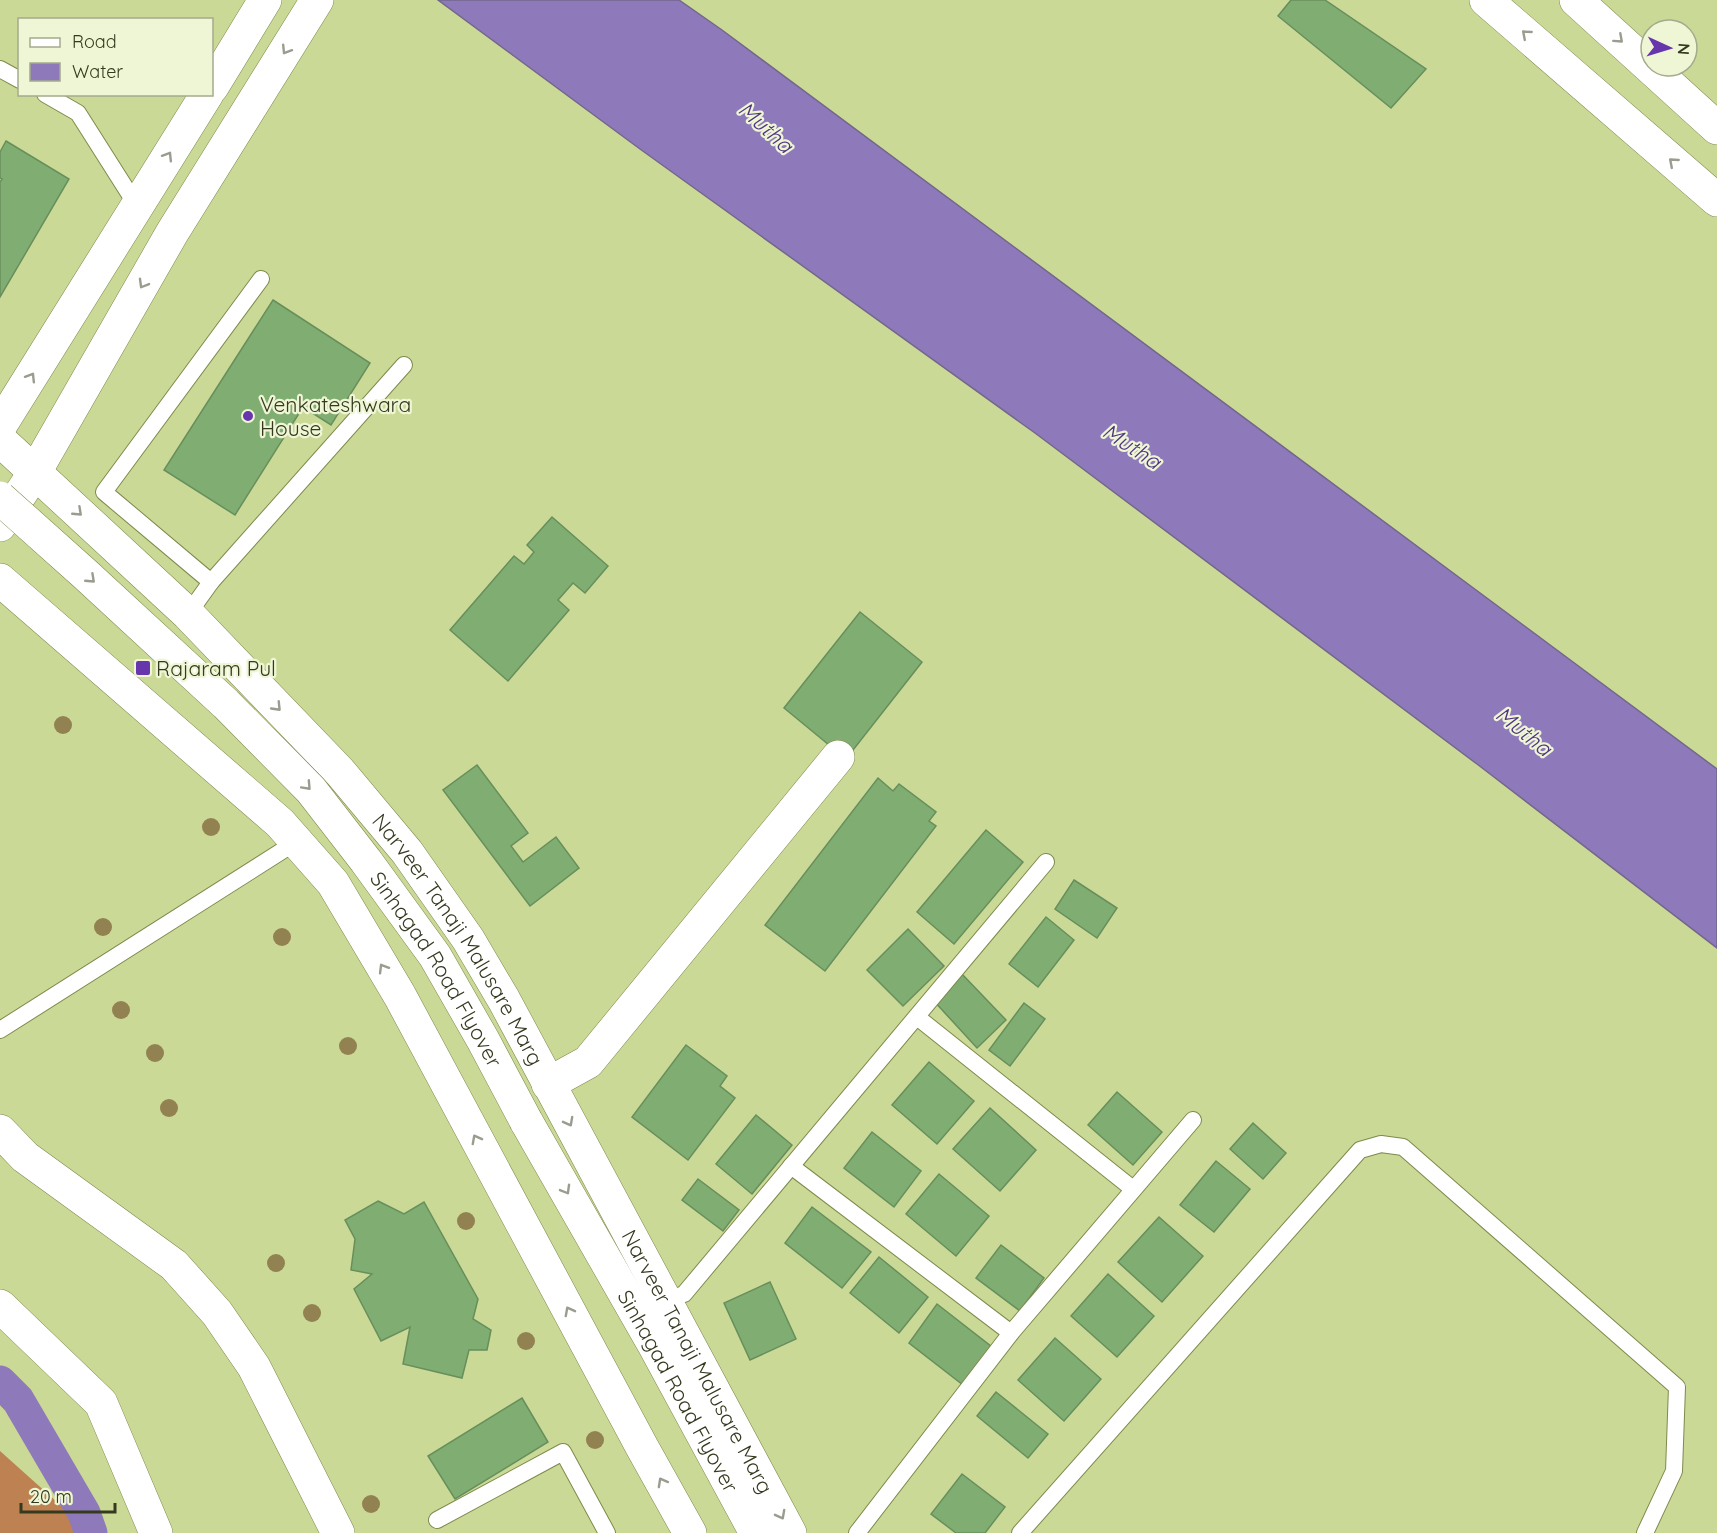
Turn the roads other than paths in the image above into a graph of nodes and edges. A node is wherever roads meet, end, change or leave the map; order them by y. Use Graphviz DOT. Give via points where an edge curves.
graph roads {
  1 [pos="265,0"];
  2 [pos="317,0"];
  3 [pos="1486,0"];
  4 [pos="1576,0"];
  5 [pos="0,69"];
  6 [pos="18,79"];
  7 [pos="213,85"];
  8 [pos="48,96"];
  9 [pos="206,96"];
  10 [pos="1717,128"];
  11 [pos="1717,200"];
  12 [pos="137,206"];
  13 [pos="261,279"];
  14 [pos="404,365"];
  15 [pos="0,426"];
  16 [pos="0,440"];
  17 [pos="35,472"];
  18 [pos="0,498"];
  19 [pos="0,525"];
  20 [pos="0,580"];
  21 [pos="211,582"];
  22 [pos="188,614"];
  23 [pos="838,757"];
  24 [pos="296,842"];
  25 [pos="1046,862"];
  26 [pos="917,1017"];
  27 [pos="0,1030"];
  28 [pos="548,1084"];
  29 [pos="1193,1120"];
  30 [pos="0,1131"];
  31 [pos="791,1166"];
  32 [pos="1133,1189"];
  33 [pos="666,1300"];
  34 [pos="0,1306"];
  35 [pos="1011,1333"];
  36 [pos="437,1520"];
  37 [pos="156,1533"];
  38 [pos="338,1533"];
  39 [pos="607,1533"];
  40 [pos="690,1533"];
  41 [pos="756,1533"];
  42 [pos="790,1533"];
  43 [pos="857,1533"];
  44 [pos="1020,1533"];
  45 [pos="1646,1533"];
  1 -- 7 [label="main road"];
  2 -- 17 [label="main road, one-way" via="172,233"];
  11 -- 3 [label="main road, one-way"];
  4 -- 10 [label="main road, one-way"];
  5 -- 6 [label="lane"];
  8 -- 12 [label="lane" via="78,113"];
  12 -- 9 [label="main road, one-way"];
  15 -- 12 [label="main road, one-way"];
  13 -- 21 [label="lane" via="104,492"];
  14 -- 21 [label="lane"];
  16 -- 17 [label="main road, Narveer Tanaji Malusare Marg"];
  17 -- 19 [label="main road"];
  17 -- 22 [label="main road, Narveer Tanaji Malusare Marg, one-way"];
  18 -- 41 [label="main road, Sinhagad Road Flyover, one-way, bridge" via="226,704 311,790 366,861 435,956"];
  20 -- 24 [label="main road" via="280,823"];
  21 -- 22 [label="lane"];
  22 -- 28 [label="main road, Narveer Tanaji Malusare Marg, one-way" via="340,772 406,852 468,939"];
  23 -- 28 [label="main road" via="588,1062"];
  24 -- 27 [label="lane"];
  40 -- 24 [label="main road, one-way" via="399,996 333,883"];
  25 -- 26 [label="lane"];
  26 -- 31 [label="lane"];
  26 -- 32 [label="lane"];
  28 -- 33 [label="main road, Narveer Tanaji Malusare Marg, one-way"];
  29 -- 32 [label="lane"];
  30 -- 38 [label="main road" via="25,1157 174,1264 217,1313 254,1367"];
  31 -- 33 [label="lane" via="684,1294"];
  31 -- 35 [label="lane"];
  32 -- 35 [label="lane"];
  33 -- 42 [label="main road, Narveer Tanaji Malusare Marg, one-way"];
  34 -- 37 [label="main road" via="100,1403"];
  35 -- 43 [label="lane"];
  36 -- 39 [label="lane" via="563,1452"];
  44 -- 45 [label="lane" via="1360,1150 1381,1143 1403,1147 1677,1387 1674,1471"];
}
